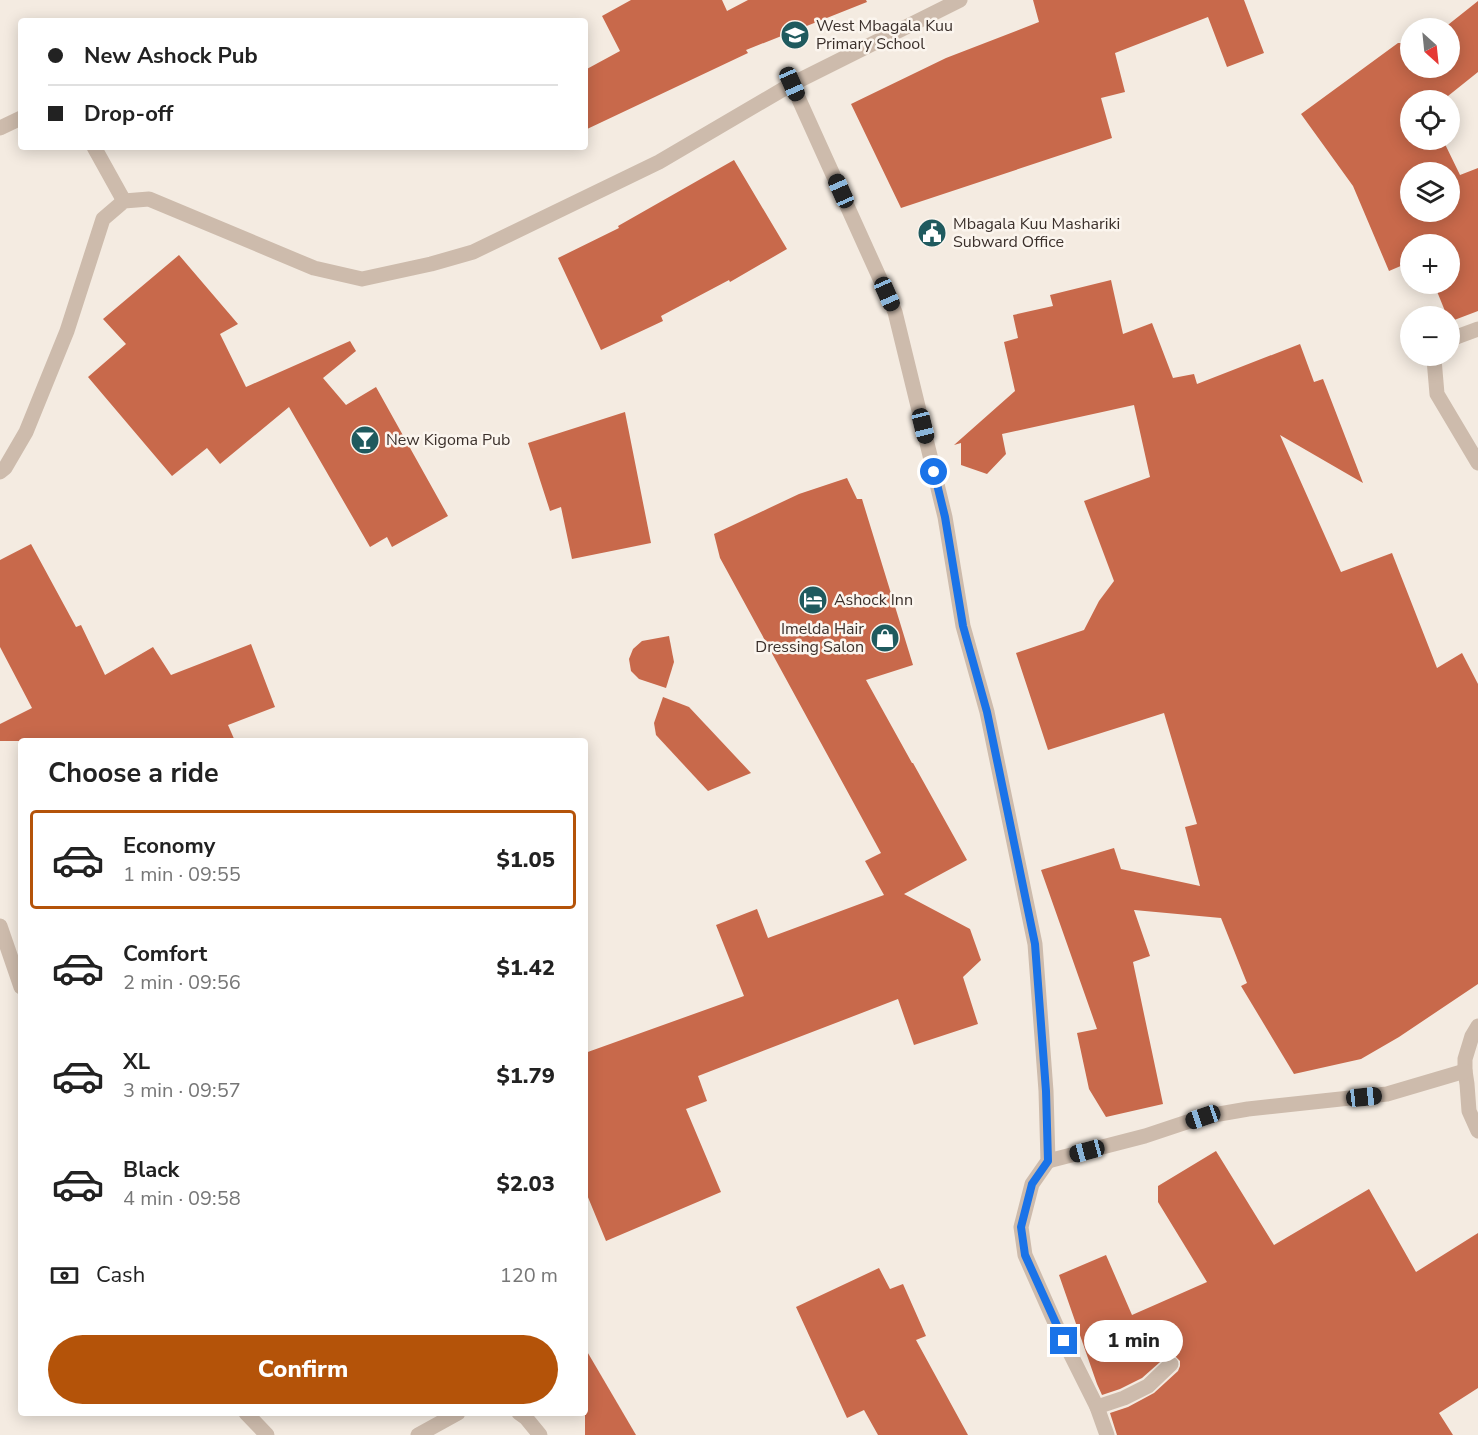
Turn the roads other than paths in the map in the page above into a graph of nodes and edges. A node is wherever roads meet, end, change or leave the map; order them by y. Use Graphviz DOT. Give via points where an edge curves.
graph roads {
  1 [pos="960,0"];
  2 [pos="792,84"];
  3 [pos="18,119"];
  4 [pos="0,128"];
  5 [pos="96,150"];
  6 [pos="124,201"];
  7 [pos="1478,329"];
  8 [pos="1460,336"];
  9 [pos="1435,366"];
  10 [pos="1478,464"];
  11 [pos="0,472"];
  12 [pos="0,926"];
  13 [pos="18,978"];
  14 [pos="1478,1026"];
  15 [pos="1465,1071"];
  16 [pos="1478,1131"];
  17 [pos="1048,1161"];
  18 [pos="1171,1364"];
  19 [pos="1097,1407"];
  20 [pos="249,1416"];
  21 [pos="453,1416"];
  22 [pos="523,1416"];
  23 [pos="267,1435"];
  24 [pos="418,1435"];
  25 [pos="540,1435"];
  26 [pos="1107,1435"];
  1 -- 2 [label="street"];
  2 -- 6 [label="street" via="659,162 473,252 362,279 314,268 149,199"];
  2 -- 17 [label="street" via="895,312 942,506 963,626 987,712 1035,944"];
  3 -- 4 [label="street"];
  5 -- 6 [label="street"];
  6 -- 11 [label="street" via="103,219 55,362 26,432"];
  7 -- 8 [label="street"];
  9 -- 10 [label="street" via="1437,393"];
  12 -- 13 [label="street"];
  14 -- 15 [label="street" via="1465,1059"];
  15 -- 16 [label="street" via="1469,1111"];
  15 -- 17 [label="street" via="1387,1094 1203,1117"];
  17 -- 19 [label="street" via="1032,1184 1021,1227 1025,1255"];
  18 -- 19 [label="street" via="1148,1386"];
  19 -- 26 [label="street"];
  20 -- 23 [label="street"];
  21 -- 24 [label="street"];
  22 -- 25 [label="street"];
}
